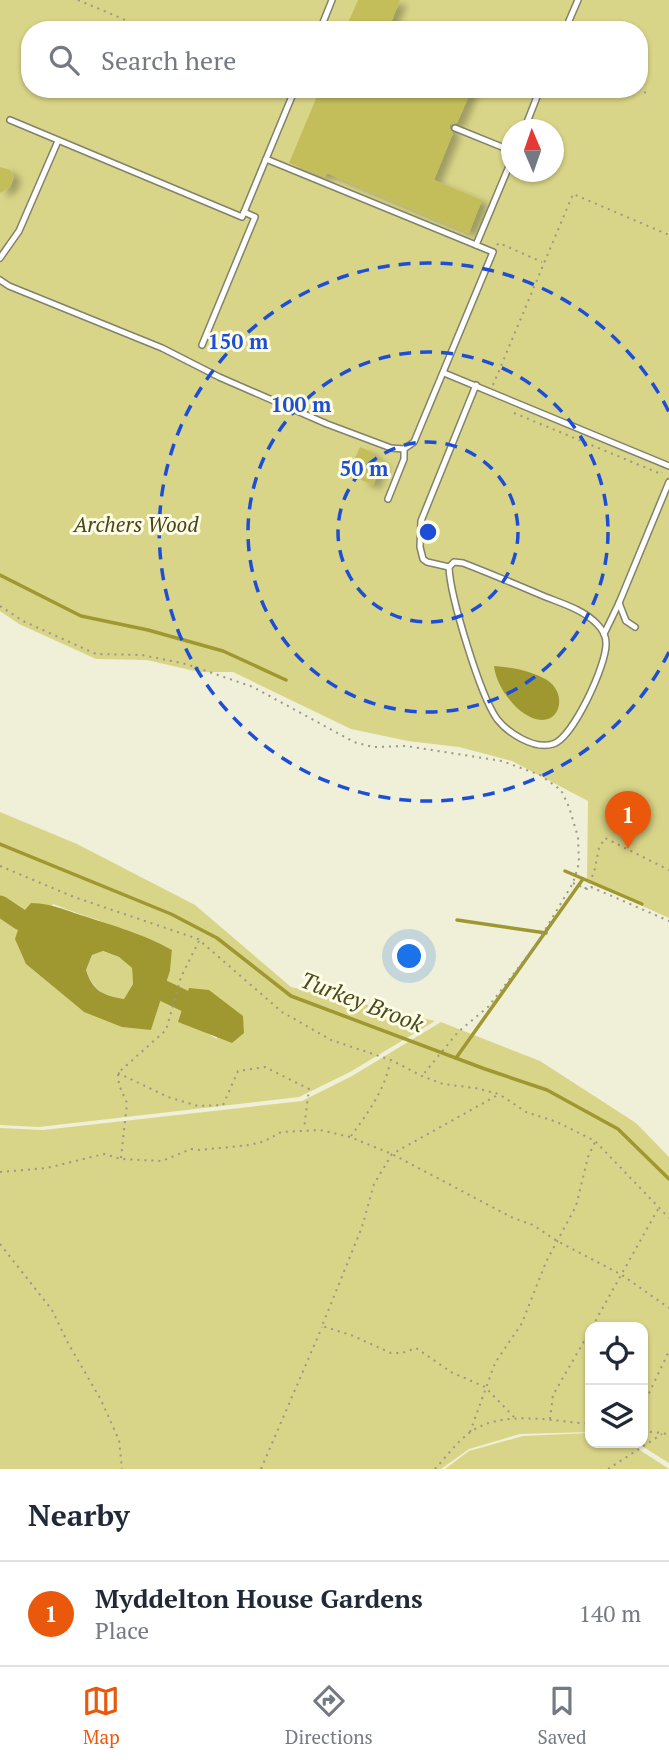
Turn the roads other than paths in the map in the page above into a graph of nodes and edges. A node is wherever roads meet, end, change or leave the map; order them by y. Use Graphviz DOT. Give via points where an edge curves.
graph roads {
  1 [pos="332,0"];
  2 [pos="578,0"];
  3 [pos="324,21"];
  4 [pos="569,21"];
  5 [pos="291,98"];
  6 [pos="536,98"];
  7 [pos="528,119"];
  8 [pos="10,120"];
  9 [pos="455,128"];
  10 [pos="58,141"];
  11 [pos="501,147"];
  12 [pos="266,159"];
  13 [pos="502,182"];
  14 [pos="244,212"];
  15 [pos="476,245"];
  16 [pos="0,258"];
  17 [pos="0,280"];
  18 [pos="202,345"];
  19 [pos="444,373"];
  20 [pos="476,385"];
  21 [pos="404,449"];
  22 [pos="667,465"];
  23 [pos="669,482"];
  24 [pos="387,499"];
  25 [pos="449,567"];
  26 [pos="619,603"];
  27 [pos="635,627"];
  28 [pos="604,634"];
  1 -- 3 [label="lane"];
  2 -- 4 [label="lane"];
  5 -- 12 [label="lane"];
  6 -- 7 [label="lane"];
  8 -- 10 [label="lane"];
  9 -- 11 [label="lane"];
  10 -- 14 [label="lane" via="242,217"];
  10 -- 16 [label="lane" via="19,231"];
  12 -- 14 [label="lane"];
  12 -- 15 [label="lane"];
  13 -- 15 [label="lane"];
  14 -- 18 [label="lane" via="255,217"];
  15 -- 19 [label="lane" via="493,252"];
  17 -- 21 [label="lane" via="327,424"];
  19 -- 20 [label="lane"];
  19 -- 21 [label="lane" via="414,442"];
  20 -- 22 [label="lane"];
  20 -- 25 [label="lane" via="421,522 423,559"];
  21 -- 24 [label="lane"];
  23 -- 26 [label="lane"];
  25 -- 28 [label="lane" via="463,563 582,612"];
  25 -- 28 [label="lane" via="485,693 498,720 524,739 546,745 564,737 598,672"];
  26 -- 27 [label="lane" via="626,621"];
  26 -- 28 [label="lane"];
}
